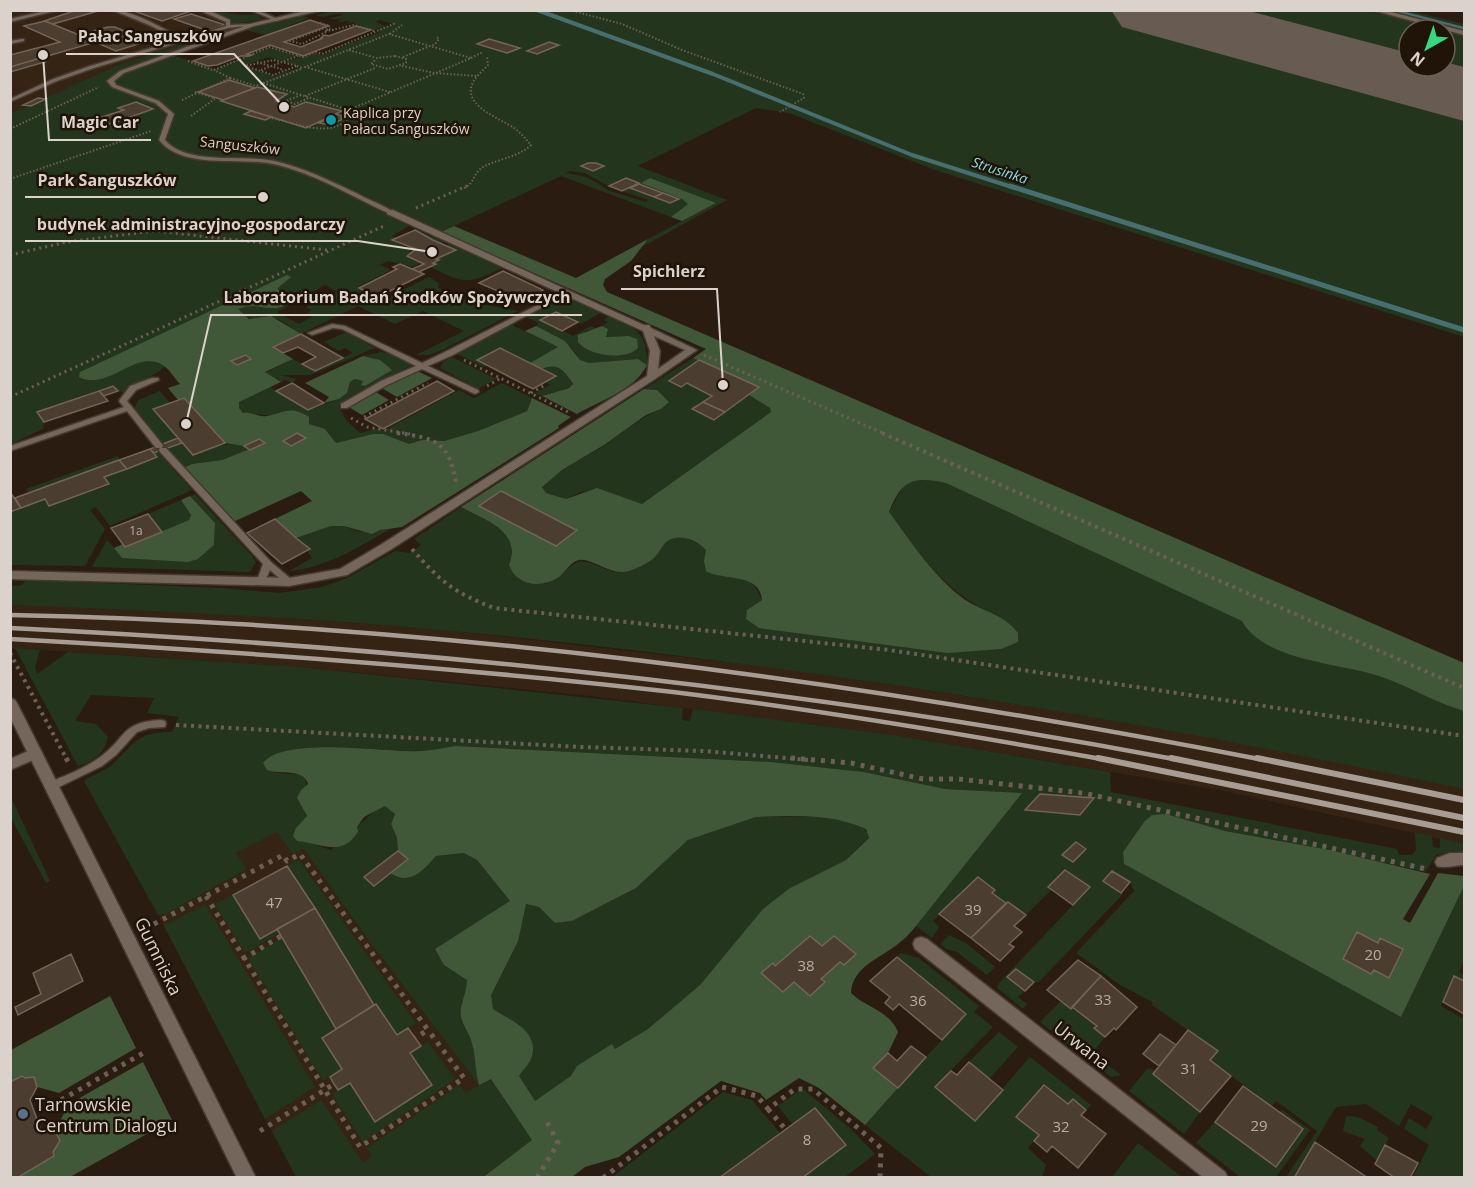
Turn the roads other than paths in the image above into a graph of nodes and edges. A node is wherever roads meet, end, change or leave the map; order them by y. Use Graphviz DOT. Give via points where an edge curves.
graph roads {
  1 [pos="57,10"];
  2 [pos="114,10"];
  3 [pos="252,10"];
  4 [pos="320,10"];
  5 [pos="1375,10"];
  6 [pos="205,11"];
  7 [pos="278,20"];
  8 [pos="11,21"];
  9 [pos="252,25"];
  10 [pos="228,27"];
  11 [pos="1464,33"];
  12 [pos="22,40"];
  13 [pos="182,40"];
  14 [pos="10,43"];
  15 [pos="10,101"];
  16 [pos="157,102"];
  17 [pos="390,212"];
  18 [pos="567,292"];
  19 [pos="646,327"];
  20 [pos="312,333"];
  21 [pos="421,364"];
  22 [pos="652,377"];
  23 [pos="155,380"];
  24 [pos="475,392"];
  25 [pos="344,406"];
  26 [pos="128,408"];
  27 [pos="10,449"];
  28 [pos="268,564"];
  29 [pos="10,575"];
  30 [pos="260,582"];
  31 [pos="289,582"];
  32 [pos="10,703"];
  33 [pos="161,724"];
  34 [pos="35,753"];
  35 [pos="10,765"];
  36 [pos="51,786"];
  37 [pos="1464,860"];
  38 [pos="1437,866"];
  39 [pos="921,944"];
  40 [pos="247,1178"];
  41 [pos="1219,1178"];
  1 -- 8 [label="lane"];
  2 -- 13 [label="lane"];
  3 -- 7 [label="lane"];
  4 -- 7 [label="street"];
  5 -- 11 [label="street"];
  6 -- 10 [label="lane" via="228,21"];
  7 -- 9 [label="street"];
  9 -- 10 [label="lane"];
  9 -- 16 [label="street, Sanguszków" via="112,78 110,84"];
  10 -- 13 [label="lane"];
  12 -- 14 [label="lane"];
  13 -- 15 [label="lane" via="64,76"];
  16 -- 17 [label="lane, Sanguszków" via="171,114 162,140 177,153 281,163"];
  17 -- 18 [label="street, Sanguszków"];
  18 -- 19 [label="street, Sanguszków"];
  18 -- 21 [label="lane"];
  19 -- 22 [label="street" via="655,351"];
  19 -- 22 [label="street, Sanguszków" via="692,350"];
  20 -- 21 [label="lane" via="332,326 343,327"];
  21 -- 24 [label="lane"];
  21 -- 25 [label="lane"];
  22 -- 31 [label="street" via="343,572"];
  23 -- 26 [label="lane" via="126,394 123,401"];
  26 -- 27 [label="lane"];
  26 -- 28 [label="lane"];
  28 -- 30 [label="lane"];
  28 -- 31 [label="lane"];
  29 -- 30 [label="street"];
  30 -- 31 [label="street"];
  32 -- 34 [label="street, Gumniska"];
  33 -- 36 [label="lane" via="137,726 127,732 105,759"];
  34 -- 35 [label="street"];
  34 -- 36 [label="street, Gumniska"];
  36 -- 40 [label="street, Gumniska"];
  37 -- 38 [label="street" via="1450,859"];
  39 -- 41 [label="street, Urwana"];
}
